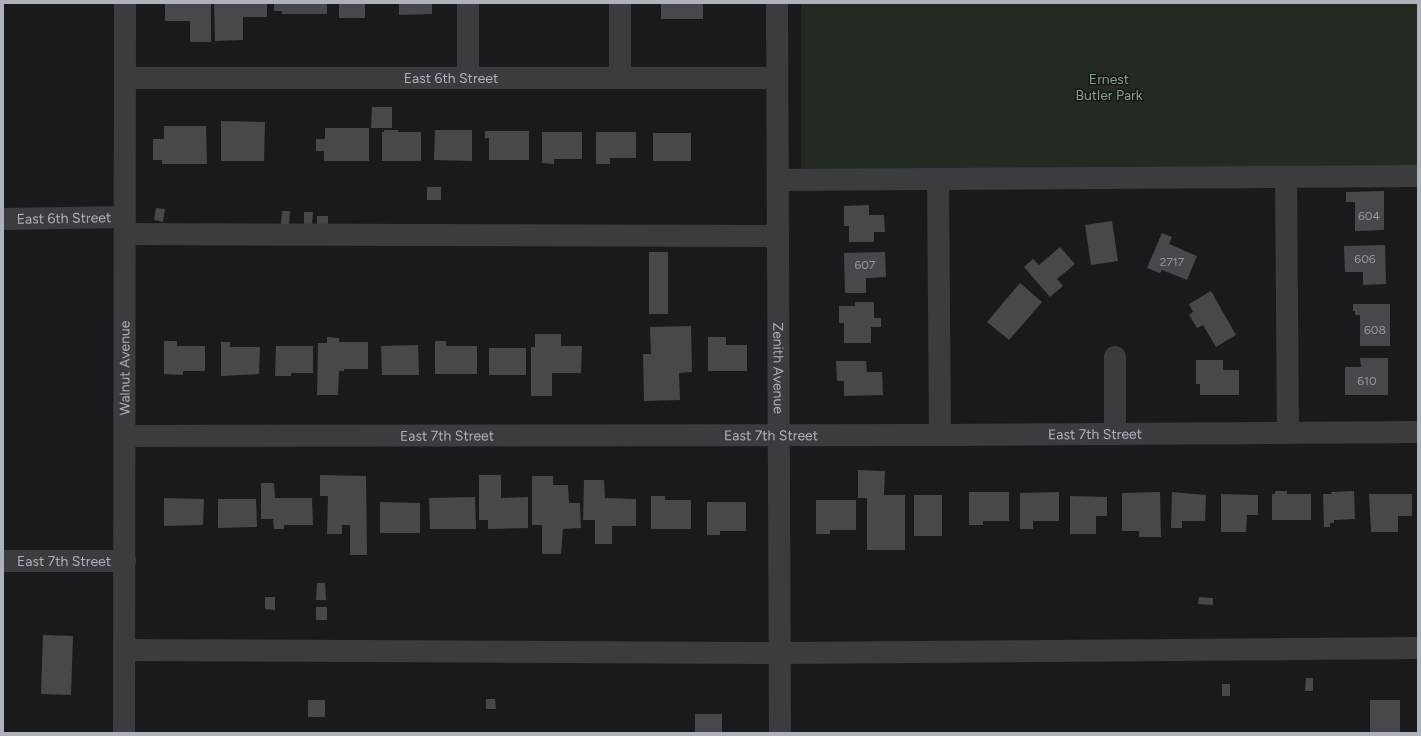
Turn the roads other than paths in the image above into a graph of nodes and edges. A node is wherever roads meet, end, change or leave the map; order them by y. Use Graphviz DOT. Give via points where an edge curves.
graph roads {
  1 [pos="125,3"];
  2 [pos="468,3"];
  3 [pos="620,3"];
  4 [pos="778,3"];
  5 [pos="125,78"];
  6 [pos="468,78"];
  7 [pos="620,78"];
  8 [pos="777,78"];
  9 [pos="1418,176"];
  10 [pos="1286,177"];
  11 [pos="938,179"];
  12 [pos="778,180"];
  13 [pos="3,219"];
  14 [pos="125,226"];
  15 [pos="778,236"];
  16 [pos="1115,357"];
  17 [pos="1418,432"];
  18 [pos="1288,433"];
  19 [pos="1115,434"];
  20 [pos="780,435"];
  21 [pos="940,435"];
  22 [pos="125,436"];
  23 [pos="3,561"];
  24 [pos="125,561"];
  25 [pos="1418,648"];
  26 [pos="124,650"];
  27 [pos="780,653"];
  28 [pos="124,733"];
  29 [pos="780,733"];
  1 -- 5 [label="street, Walnut Avenue"];
  2 -- 6 [label="street"];
  3 -- 7 [label="street"];
  4 -- 8 [label="street, Zenith Avenue"];
  5 -- 6 [label="street, East 6th Street"];
  5 -- 14 [label="street, Walnut Avenue"];
  6 -- 7 [label="street, East 6th Street"];
  7 -- 8 [label="street, East 6th Street"];
  8 -- 12 [label="street, Zenith Avenue"];
  9 -- 10 [label="street"];
  10 -- 11 [label="street"];
  10 -- 18 [label="street"];
  11 -- 12 [label="street"];
  11 -- 21 [label="street"];
  12 -- 15 [label="street, Zenith Avenue"];
  13 -- 14 [label="street, East 6th Street"];
  14 -- 15 [label="street, East 6th Street"];
  14 -- 22 [label="street, Walnut Avenue"];
  15 -- 20 [label="street, Zenith Avenue"];
  16 -- 19 [label="street"];
  17 -- 18 [label="street, East 7th Street"];
  18 -- 19 [label="street, East 7th Street"];
  19 -- 21 [label="street, East 7th Street"];
  20 -- 21 [label="street, East 7th Street"];
  20 -- 22 [label="street, East 7th Street"];
  20 -- 27 [label="street, Zenith Avenue"];
  22 -- 24 [label="street, Walnut Avenue"];
  23 -- 24 [label="street, East 7th Street"];
  24 -- 26 [label="street, Walnut Avenue"];
  25 -- 27 [label="street"];
  26 -- 27 [label="street"];
  26 -- 28 [label="street, Walnut Avenue"];
  27 -- 29 [label="street, Zenith Avenue"];
}
